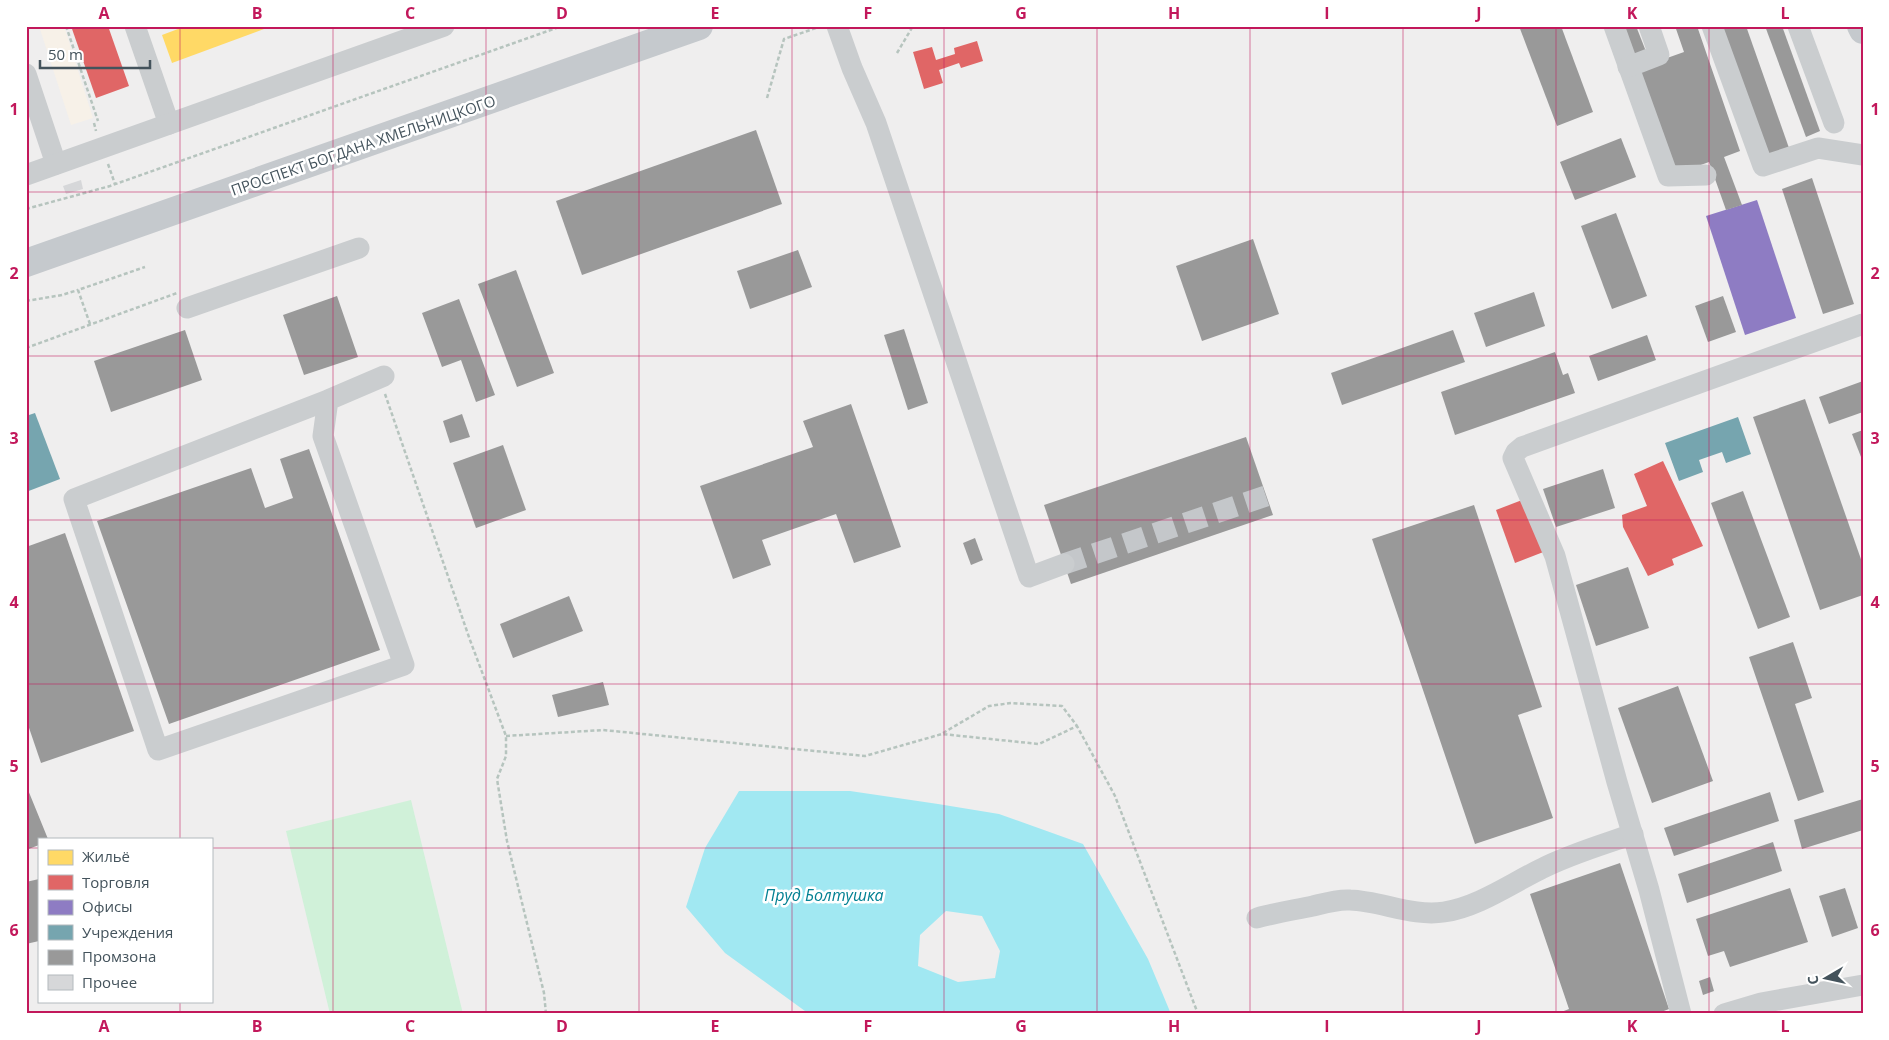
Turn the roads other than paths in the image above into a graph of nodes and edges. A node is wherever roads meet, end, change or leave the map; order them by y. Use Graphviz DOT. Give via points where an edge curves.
graph roads {
  1 [pos="136,26"];
  2 [pos="444,26"];
  3 [pos="699,26"];
  4 [pos="837,26"];
  5 [pos="1614,26"];
  6 [pos="1649,26"];
  7 [pos="1712,26"];
  8 [pos="1798,26"];
  9 [pos="1862,26"];
  10 [pos="1863,30"];
  11 [pos="1628,66"];
  12 [pos="26,74"];
  13 [pos="1834,123"];
  14 [pos="169,124"];
  15 [pos="1863,155"];
  16 [pos="56,164"];
  17 [pos="26,175"];
  18 [pos="1706,175"];
  19 [pos="359,248"];
  20 [pos="26,263"];
  21 [pos="189,307"];
  22 [pos="1863,324"];
  23 [pos="382,378"];
  24 [pos="328,400"];
  25 [pos="1064,564"];
  26 [pos="1633,834"];
  27 [pos="1257,918"];
  28 [pos="1863,985"];
  29 [pos="1681,1014"];
  30 [pos="1724,1014"];
  1 -- 14 [label="street"];
  2 -- 14 [label="street"];
  3 -- 20 [label="main road, ПРОСПЕКТ БОГДАНА ХМЕЛЬНИЦКОГО"];
  4 -- 25 [label="street" via="876,123 1029,576"];
  5 -- 11 [label="street"];
  6 -- 11 [label="street" via="1659,56"];
  7 -- 15 [label="street" via="1763,166 1818,148"];
  8 -- 13 [label="street"];
  9 -- 10 [label="main road"];
  11 -- 18 [label="street" via="1668,176"];
  12 -- 16 [label="street"];
  14 -- 16 [label="street"];
  16 -- 17 [label="street"];
  19 -- 21 [label="street"];
  22 -- 26 [label="street" via="1522,447 1513,458 1555,556"];
  23 -- 24 [label="street"];
  24 -- 24 [label="street" via="74,499 158,750 404,665 323,436"];
  26 -- 27 [label="street" via="1560,860 1456,910 1426,913 1348,900"];
  26 -- 29 [label="street"];
  28 -- 30 [label="street" via="1761,1003"];
}
